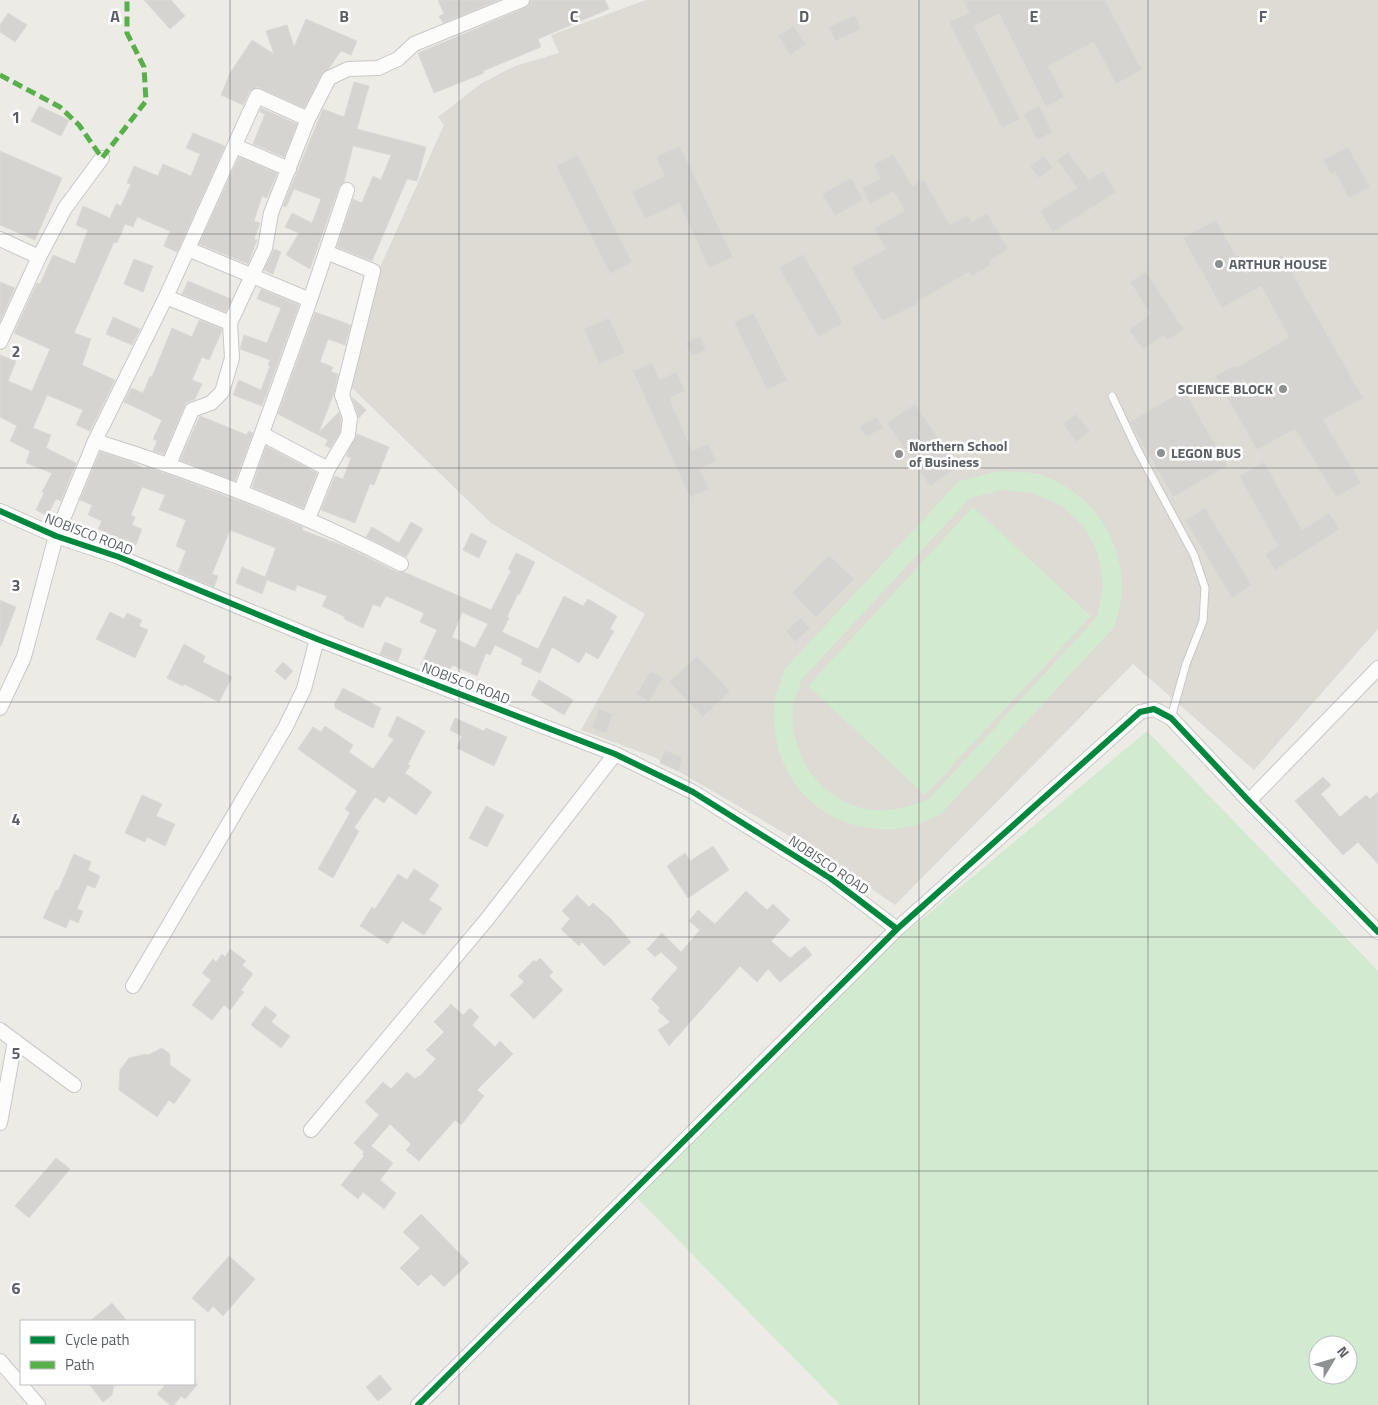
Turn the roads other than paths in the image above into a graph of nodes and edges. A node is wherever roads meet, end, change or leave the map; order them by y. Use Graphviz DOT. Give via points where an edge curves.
graph roads {
  1 [pos="522,0"];
  2 [pos="308,119"];
  3 [pos="235,146"];
  4 [pos="102,158"];
  5 [pos="289,169"];
  6 [pos="347,190"];
  7 [pos="0,239"];
  8 [pos="188,250"];
  9 [pos="326,252"];
  10 [pos="39,257"];
  11 [pos="252,276"];
  12 [pos="166,297"];
  13 [pos="310,300"];
  14 [pos="230,323"];
  15 [pos="0,342"];
  16 [pos="1112,396"];
  17 [pos="262,434"];
  18 [pos="96,441"];
  19 [pos="169,464"];
  20 [pos="328,469"];
  21 [pos="241,491"];
  22 [pos="0,511"];
  23 [pos="308,519"];
  24 [pos="56,536"];
  25 [pos="401,564"];
  26 [pos="317,639"];
  27 [pos="1378,668"];
  28 [pos="0,708"];
  29 [pos="1171,718"];
  30 [pos="616,754"];
  31 [pos="1249,801"];
  32 [pos="897,928"];
  33 [pos="1378,932"];
  34 [pos="133,986"];
  35 [pos="0,1030"];
  36 [pos="15,1041"];
  37 [pos="74,1085"];
  38 [pos="0,1123"];
  39 [pos="311,1130"];
  40 [pos="0,1362"];
  41 [pos="20,1385"];
  42 [pos="20,1385"];
  43 [pos="38,1405"];
  44 [pos="418,1405"];
  1 -- 2 [label="street" via="414,44 398,60 378,68 348,69 329,78"];
  2 -- 3 [label="street" via="257,96"];
  2 -- 5 [label="street"];
  3 -- 5 [label="street"];
  3 -- 8 [label="street"];
  4 -- 10 [label="street" via="65,208"];
  5 -- 11 [label="street" via="271,214 266,248"];
  6 -- 9 [label="street"];
  7 -- 10 [label="street"];
  8 -- 11 [label="street"];
  8 -- 12 [label="street"];
  9 -- 13 [label="street"];
  9 -- 20 [label="street" via="374,271 342,395 350,418 348,435"];
  10 -- 15 [label="street"];
  11 -- 13 [label="street"];
  11 -- 14 [label="street"];
  12 -- 14 [label="street"];
  12 -- 18 [label="street"];
  13 -- 17 [label="street"];
  14 -- 19 [label="street" via="232,358 222,392 211,402 192,410"];
  16 -- 29 [label="lane" via="1194,555 1205,588 1203,621 1186,664"];
  17 -- 20 [label="street"];
  17 -- 21 [label="street"];
  18 -- 19 [label="street"];
  18 -- 24 [label="street"];
  19 -- 21 [label="street"];
  20 -- 23 [label="street"];
  21 -- 23 [label="street"];
  22 -- 24 [label="street, NOBISCO ROAD"];
  23 -- 25 [label="street"];
  24 -- 26 [label="street, NOBISCO ROAD" via="118,557"];
  24 -- 28 [label="street" via="24,657"];
  26 -- 30 [label="street, NOBISCO ROAD"];
  26 -- 34 [label="street" via="304,689 285,728"];
  27 -- 31 [label="street"];
  29 -- 31 [label="street"];
  29 -- 32 [label="street" via="1154,709 1140,712"];
  30 -- 32 [label="street, NOBISCO ROAD" via="693,792 830,878"];
  30 -- 39 [label="street" via="488,918"];
  31 -- 33 [label="street"];
  32 -- 44 [label="street"];
  35 -- 36 [label="street"];
  36 -- 37 [label="street"];
  36 -- 38 [label="street"];
  40 -- 41 [label="street"];
  42 -- 43 [label="street"];
}
